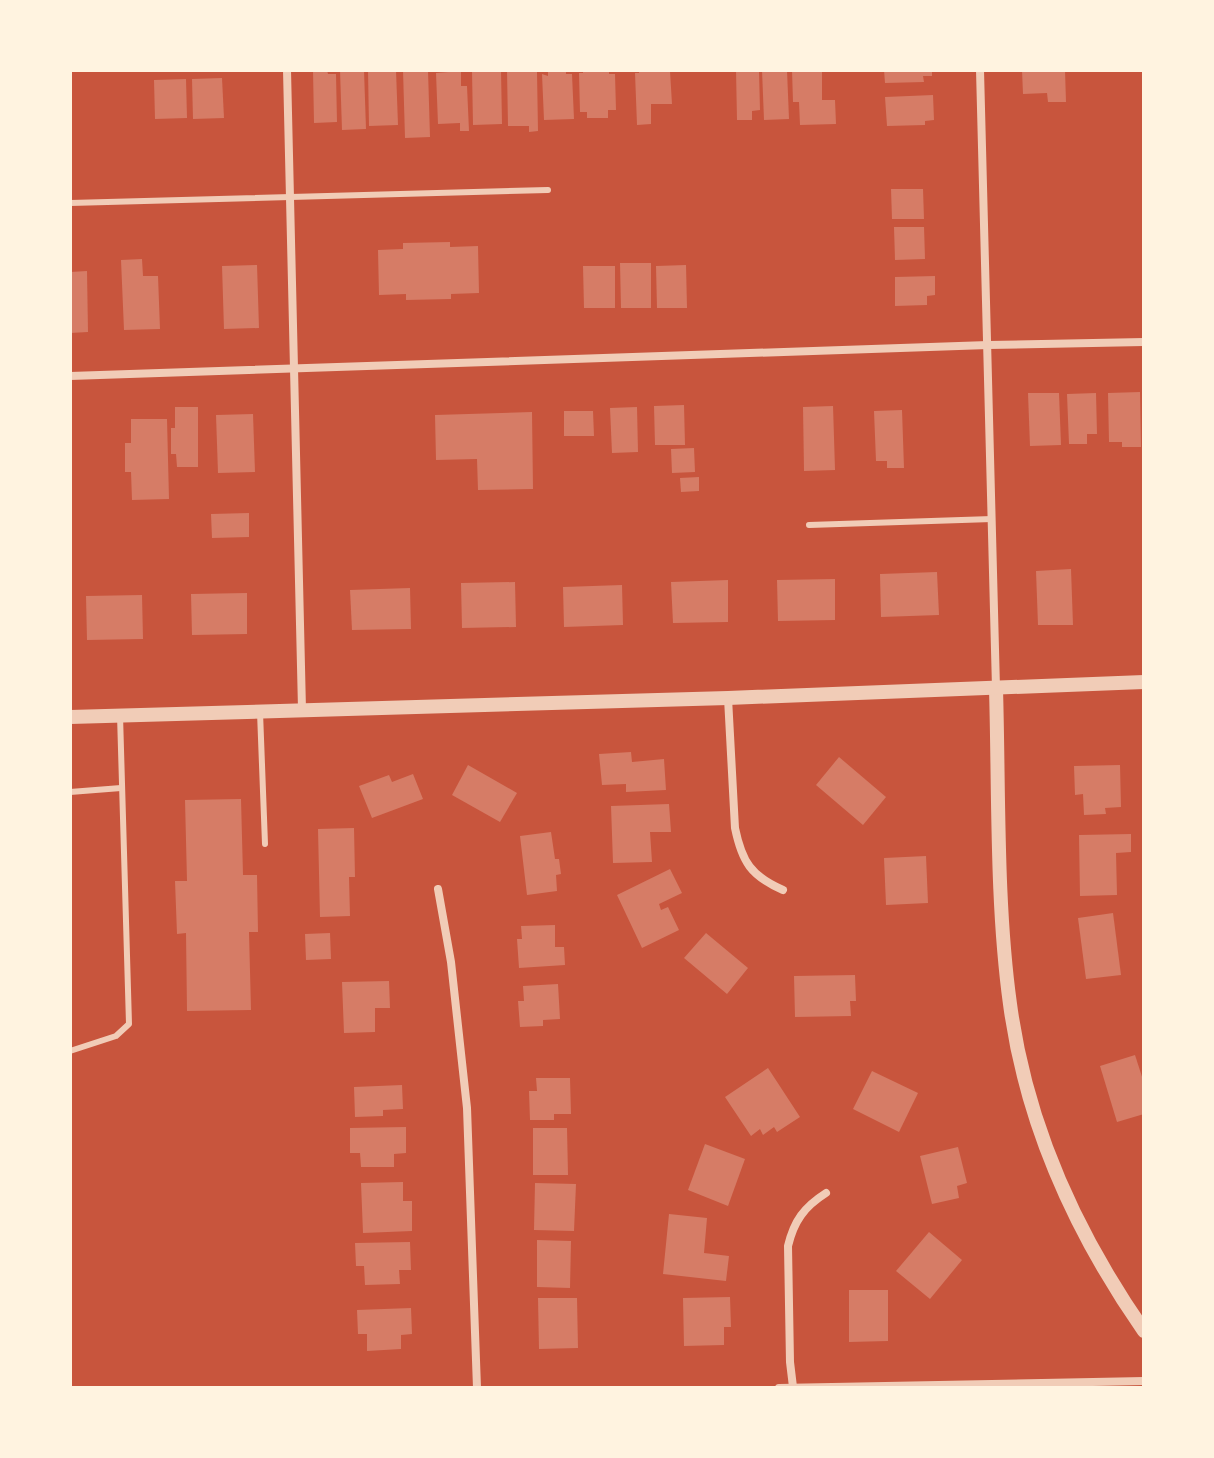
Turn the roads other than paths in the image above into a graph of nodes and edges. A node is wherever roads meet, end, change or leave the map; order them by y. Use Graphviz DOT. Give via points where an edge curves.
graph roads {
  1 [pos="287,70"];
  2 [pos="980,70"];
  3 [pos="548,190"];
  4 [pos="290,198"];
  5 [pos="70,203"];
  6 [pos="1144,342"];
  7 [pos="988,345"];
  8 [pos="294,367"];
  9 [pos="70,376"];
  10 [pos="992,519"];
  11 [pos="809,525"];
  12 [pos="1144,682"];
  13 [pos="996,689"];
  14 [pos="728,698"];
  15 [pos="302,709"];
  16 [pos="260,710"];
  17 [pos="120,715"];
  18 [pos="70,717"];
  19 [pos="121,788"];
  20 [pos="70,792"];
  21 [pos="265,844"];
  22 [pos="438,889"];
  23 [pos="783,890"];
  24 [pos="70,1051"];
  25 [pos="826,1193"];
  26 [pos="1144,1331"];
  27 [pos="1144,1381"];
  28 [pos="1014,1386"];
  29 [pos="793,1387"];
  30 [pos="477,1388"];
  31 [pos="779,1388"];
  1 -- 4 [label="street"];
  2 -- 7 [label="street"];
  3 -- 4 [label="lane"];
  4 -- 5 [label="lane"];
  4 -- 8 [label="street"];
  6 -- 7 [label="street"];
  7 -- 8 [label="street"];
  7 -- 10 [label="street"];
  8 -- 9 [label="street"];
  8 -- 15 [label="street"];
  10 -- 11 [label="lane"];
  10 -- 13 [label="street"];
  12 -- 13 [label="street"];
  13 -- 14 [label="street"];
  13 -- 26 [label="street" via="1010,1005 1039,1129 1068,1205"];
  14 -- 15 [label="street"];
  14 -- 23 [label="street" via="739,850 756,875"];
  15 -- 16 [label="street"];
  16 -- 17 [label="street"];
  16 -- 21 [label="lane"];
  17 -- 18 [label="street"];
  17 -- 19 [label="lane"];
  19 -- 20 [label="lane"];
  19 -- 24 [label="lane" via="129,1024 116,1036"];
  22 -- 30 [label="street" via="467,1108"];
  25 -- 29 [label="street" via="803,1210 788,1246"];
  27 -- 28 [label="street"];
  28 -- 29 [label="street"];
  29 -- 31 [label="street"];
}
